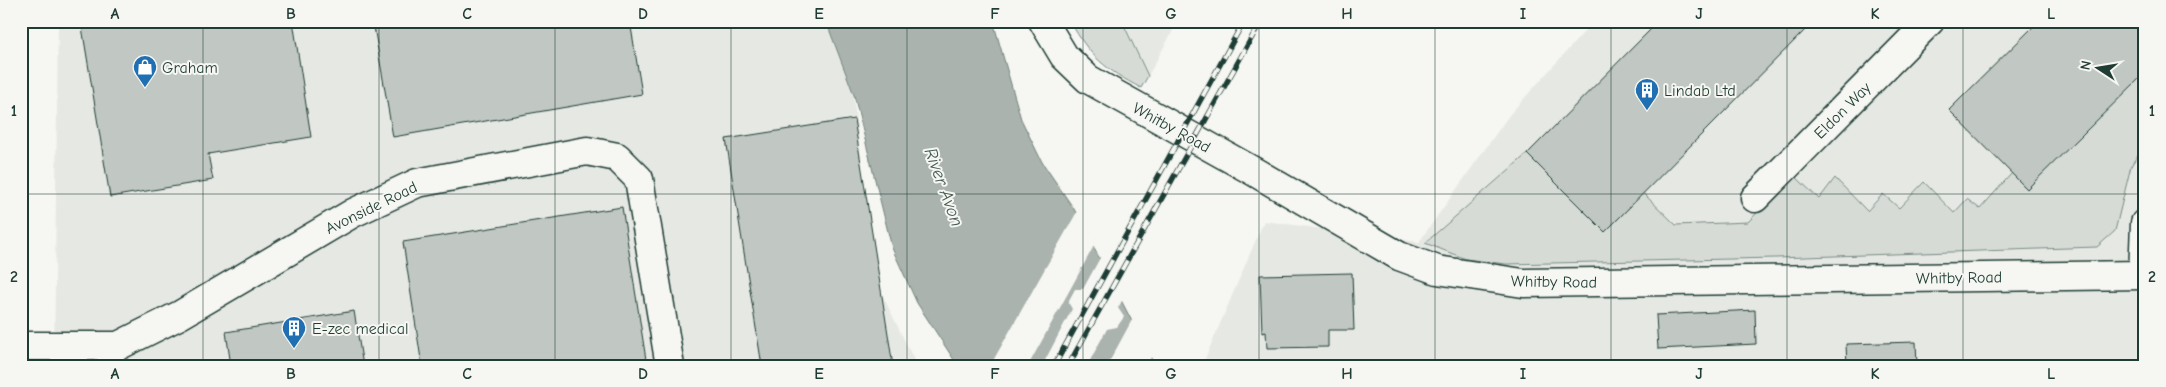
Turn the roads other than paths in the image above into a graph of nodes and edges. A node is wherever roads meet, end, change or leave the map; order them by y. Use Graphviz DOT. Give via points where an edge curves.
graph roads {
  1 [pos="1043,21"];
  2 [pos="1930,21"];
  3 [pos="1755,198"];
  4 [pos="2145,223"];
  5 [pos="2144,275"];
  6 [pos="21,346"];
  7 [pos="670,366"];
  1 -- 5 [label="street, Whitby Road" via="1064,56 1088,79 1399,256 1437,270 1523,283"];
  2 -- 3 [label="street, Eldon Way"];
  4 -- 5 [label="street"];
  6 -- 7 [label="street, Avonside Road" via="118,346 180,315 353,213 418,183 587,151 617,157 639,179"];
}
